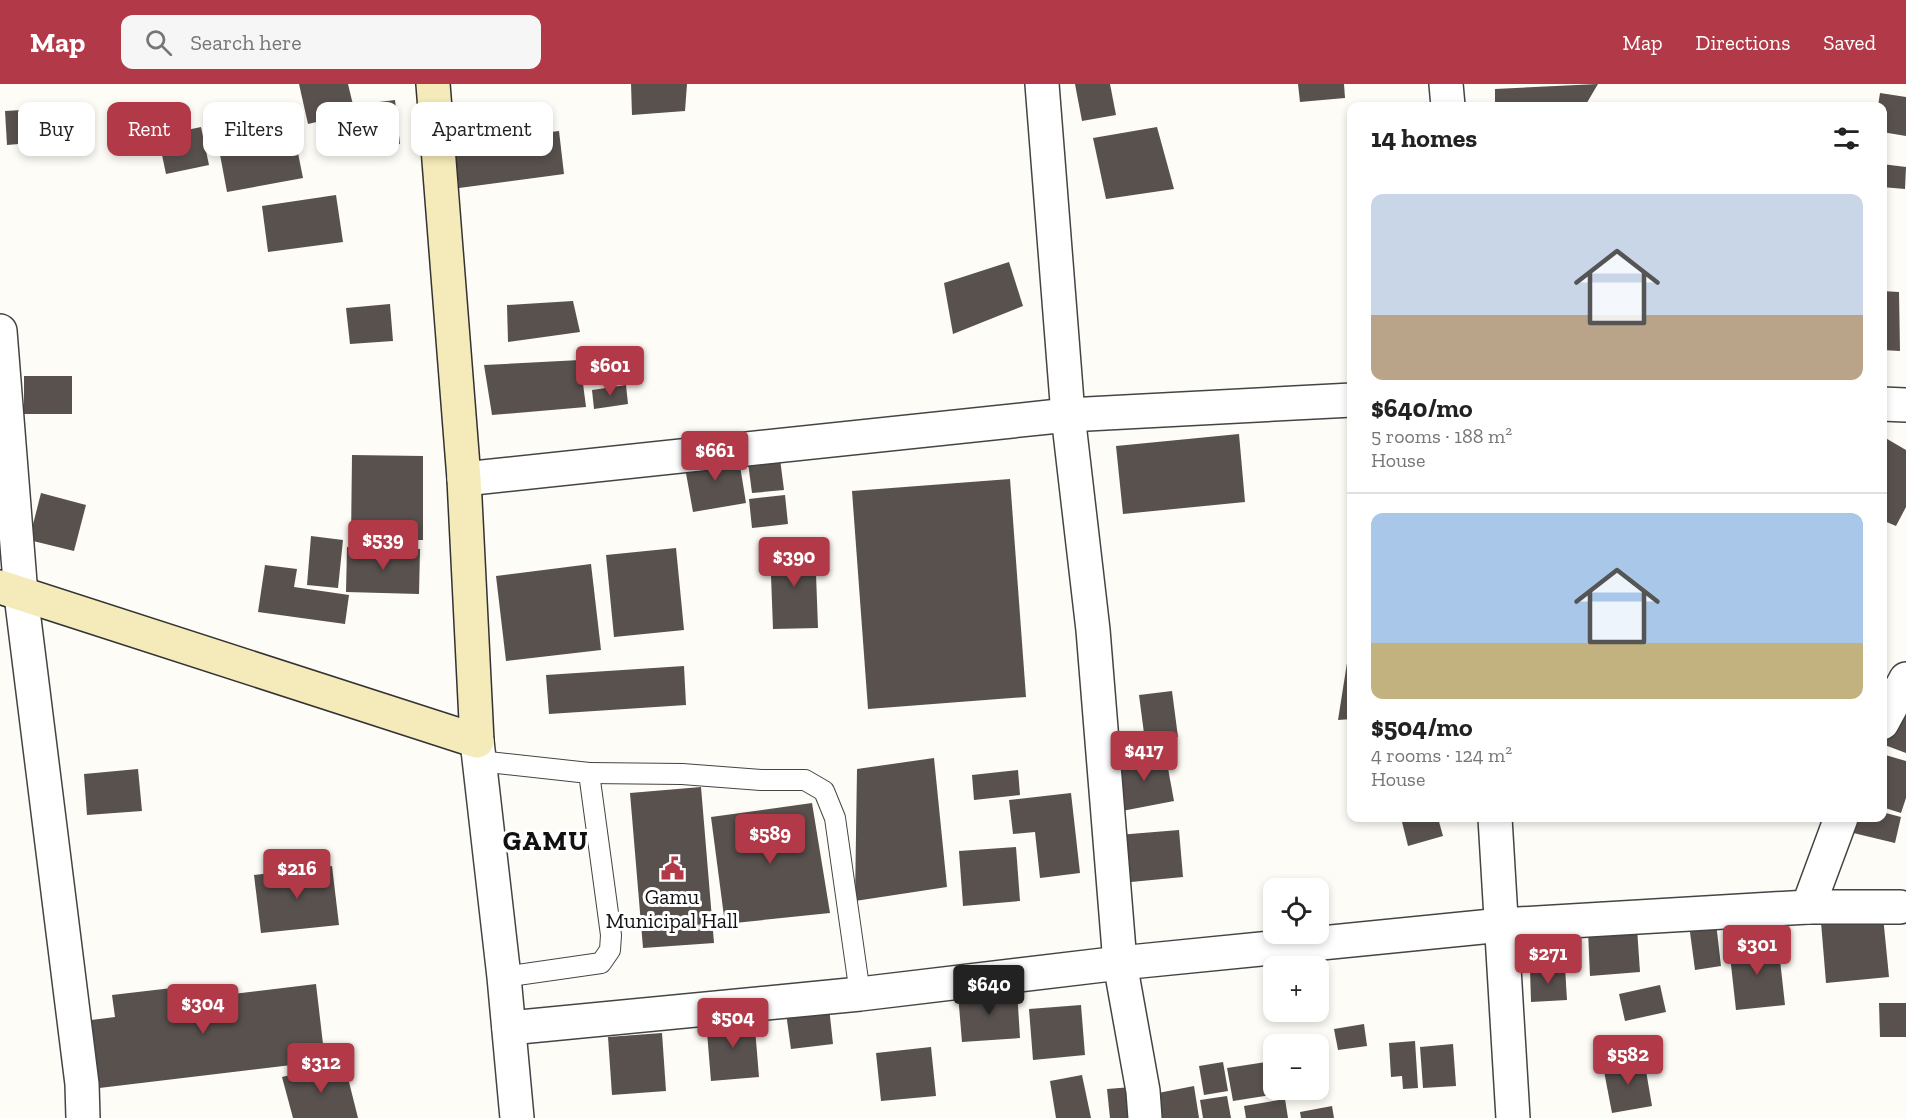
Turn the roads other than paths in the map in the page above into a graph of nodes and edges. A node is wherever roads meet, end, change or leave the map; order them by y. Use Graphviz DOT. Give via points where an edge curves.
graph roads {
  1 [pos="433,84"];
  2 [pos="1042,84"];
  3 [pos="1446,84"];
  4 [pos="1448,102"];
  5 [pos="0,331"];
  6 [pos="1347,400"];
  7 [pos="1887,404"];
  8 [pos="1906,405"];
  9 [pos="1068,415"];
  10 [pos="465,479"];
  11 [pos="11,591"];
  12 [pos="1906,679"];
  13 [pos="1887,714"];
  14 [pos="478,751"];
  15 [pos="589,773"];
  16 [pos="1495,822"];
  17 [pos="1840,822"];
  18 [pos="1808,907"];
  19 [pos="1900,907"];
  20 [pos="1502,925"];
  21 [pos="1120,963"];
  22 [pos="504,976"];
  23 [pos="860,994"];
  24 [pos="510,1028"];
  25 [pos="83,1118"];
  26 [pos="517,1118"];
  27 [pos="1145,1118"];
  28 [pos="1514,1118"];
  1 -- 10 [label="street"];
  2 -- 9 [label="street"];
  3 -- 4 [label="street"];
  5 -- 11 [label="street"];
  6 -- 9 [label="street"];
  7 -- 8 [label="street"];
  9 -- 10 [label="street"];
  9 -- 21 [label="street" via="1093,630"];
  10 -- 14 [label="street"];
  11 -- 14 [label="street"];
  11 -- 25 [label="street" via="82,1084"];
  12 -- 13 [label="street"];
  14 -- 15 [label="lane"];
  14 -- 22 [label="street"];
  15 -- 22 [label="lane" via="610,950 601,963"];
  15 -- 23 [label="lane" via="806,780 824,791 835,818"];
  16 -- 20 [label="street"];
  17 -- 18 [label="street"];
  18 -- 19 [label="street"];
  18 -- 20 [label="street"];
  20 -- 21 [label="street"];
  20 -- 28 [label="street"];
  21 -- 23 [label="street"];
  21 -- 27 [label="street"];
  22 -- 24 [label="street"];
  23 -- 24 [label="street"];
  24 -- 26 [label="street"];
}
